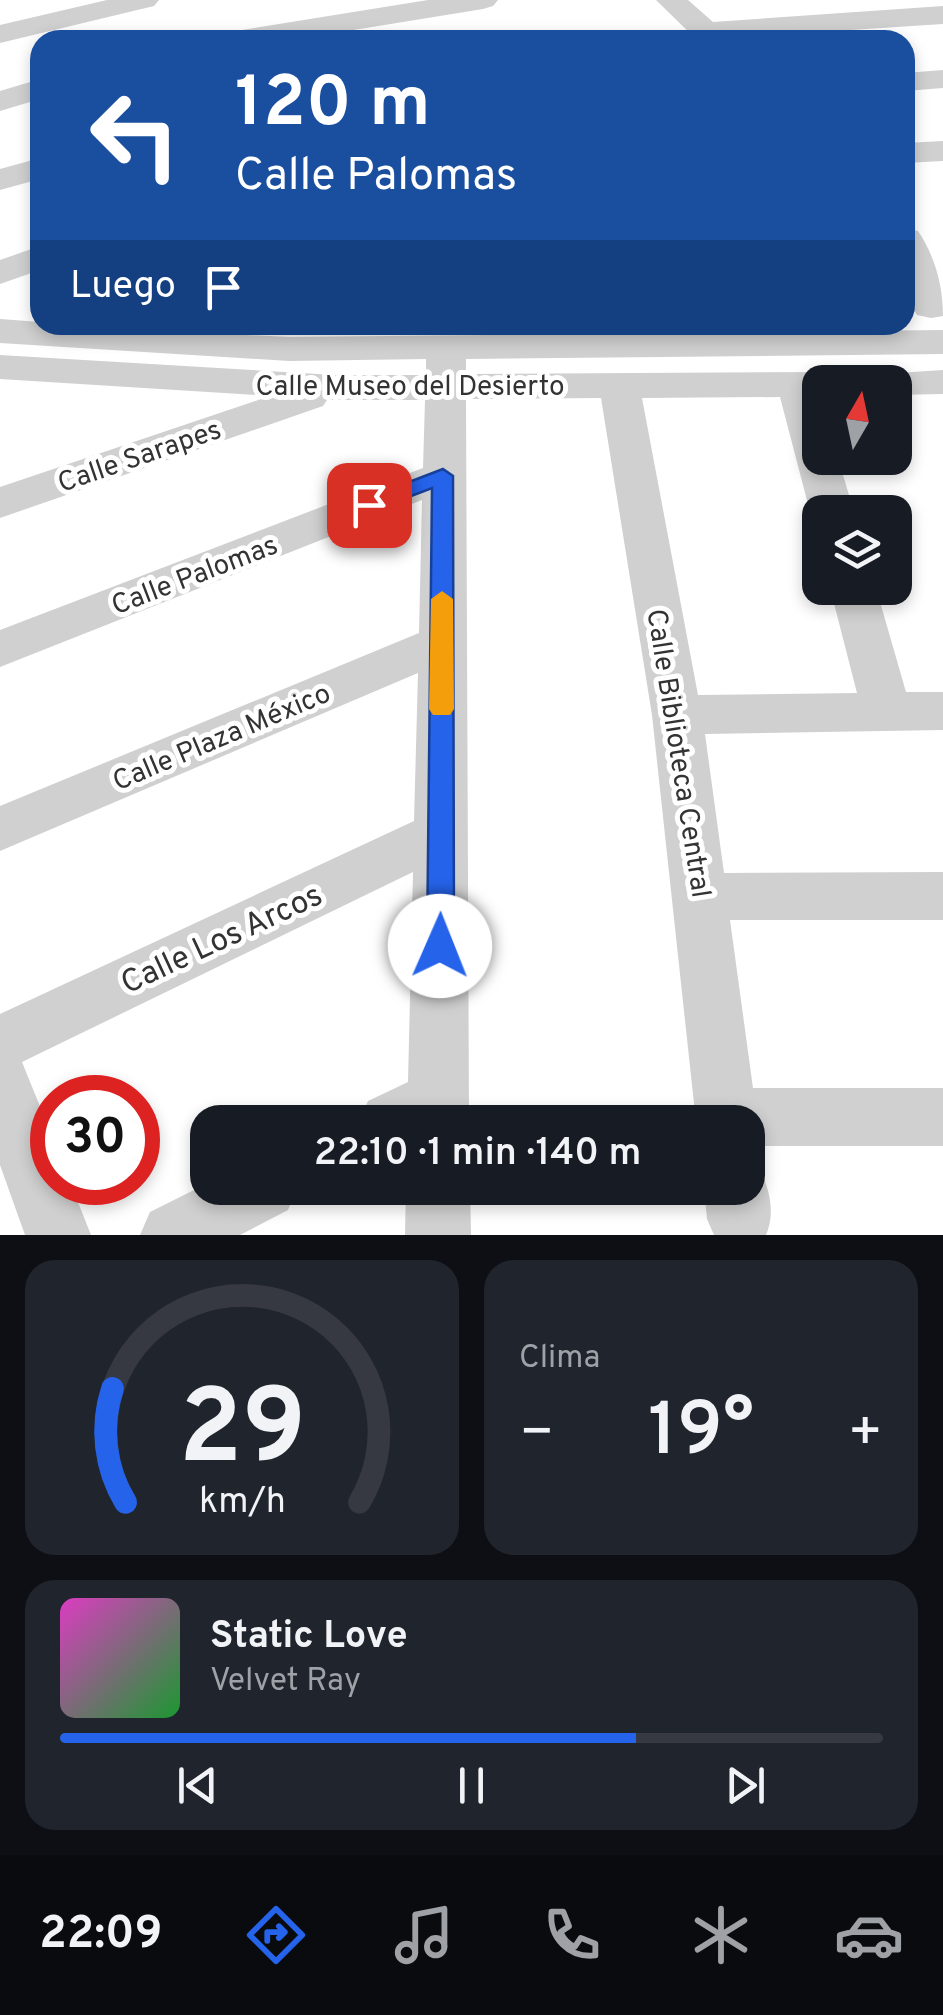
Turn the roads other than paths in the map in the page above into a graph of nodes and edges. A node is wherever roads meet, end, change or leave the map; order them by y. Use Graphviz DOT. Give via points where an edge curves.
graph roads {
  1 [pos="144,0"];
  2 [pos="483,0"];
  3 [pos="671,0"];
  4 [pos="943,15"];
  5 [pos="349,20"];
  6 [pos="292,30"];
  7 [pos="704,30"];
  8 [pos="777,30"];
  9 [pos="0,34"];
  10 [pos="943,79"];
  11 [pos="915,81"];
  12 [pos="30,92"];
  13 [pos="0,100"];
  14 [pos="943,151"];
  15 [pos="915,152"];
  16 [pos="30,171"];
  17 [pos="0,180"];
  18 [pos="30,261"];
  19 [pos="915,266"];
  20 [pos="0,272"];
  21 [pos="937,324"];
  22 [pos="0,331"];
  23 [pos="30,331"];
  24 [pos="149,335"];
  25 [pos="751,335"];
  26 [pos="446,353"];
  27 [pos="0,366"];
  28 [pos="44,370"];
  29 [pos="943,382"];
  30 [pos="912,383"];
  31 [pos="0,384"];
  32 [pos="802,384"];
  33 [pos="619,386"];
  34 [pos="335,388"];
  35 [pos="443,476"];
  36 [pos="0,503"];
  37 [pos="858,605"];
  38 [pos="442,643"];
  39 [pos="0,650"];
  40 [pos="943,711"];
  41 [pos="887,712"];
  42 [pos="678,715"];
  43 [pos="0,829"];
  44 [pos="442,833"];
  45 [pos="943,896"];
  46 [pos="702,897"];
  47 [pos="0,1043"];
  48 [pos="0,1080"];
  49 [pos="424,1105"];
  50 [pos="725,1105"];
  51 [pos="943,1117"];
  52 [pos="765,1119"];
  53 [pos="231,1205"];
  54 [pos="438,1205"];
  55 [pos="58,1235"];
  56 [pos="173,1235"];
  57 [pos="438,1235"];
  1 -- 9 [label="street"];
  2 -- 5 [label="street"];
  3 -- 7 [label="street"];
  4 -- 8 [label="street"];
  5 -- 6 [label="street"];
  10 -- 11 [label="street"];
  12 -- 13 [label="street"];
  14 -- 15 [label="street"];
  16 -- 17 [label="street"];
  18 -- 20 [label="street"];
  19 -- 21 [label="street"];
  22 -- 23 [label="street, Calle Museo del Desierto"];
  24 -- 26 [label="street, Calle Museo del Desierto"];
  25 -- 26 [label="street, Calle Museo del Desierto"];
  26 -- 33 [label="street, Calle Museo del Desierto"];
  26 -- 34 [label="street, Calle Museo del Desierto"];
  26 -- 35 [label="street"];
  27 -- 28 [label="street, Calle Museo del Desierto"];
  28 -- 31 [label="street"];
  28 -- 34 [label="street, Calle Museo del Desierto"];
  29 -- 30 [label="street"];
  32 -- 33 [label="street, Calle Museo del Desierto"];
  33 -- 42 [label="street, Calle Biblioteca Central"];
  34 -- 36 [label="street, Calle Sarapes"];
  35 -- 38 [label="street"];
  35 -- 39 [label="street, Calle Palomas"];
  37 -- 41 [label="street"];
  38 -- 43 [label="street, Calle Plaza México"];
  38 -- 44 [label="street"];
  40 -- 41 [label="street"];
  41 -- 42 [label="street"];
  42 -- 46 [label="street, Calle Biblioteca Central"];
  44 -- 47 [label="street, Calle Los Arcos"];
  44 -- 49 [label="street"];
  45 -- 46 [label="street"];
  46 -- 50 [label="street, Calle Biblioteca Central"];
  48 -- 55 [label="street"];
  51 -- 52 [label="street"];
  53 -- 56 [label="street"];
  54 -- 57 [label="street"];
}
